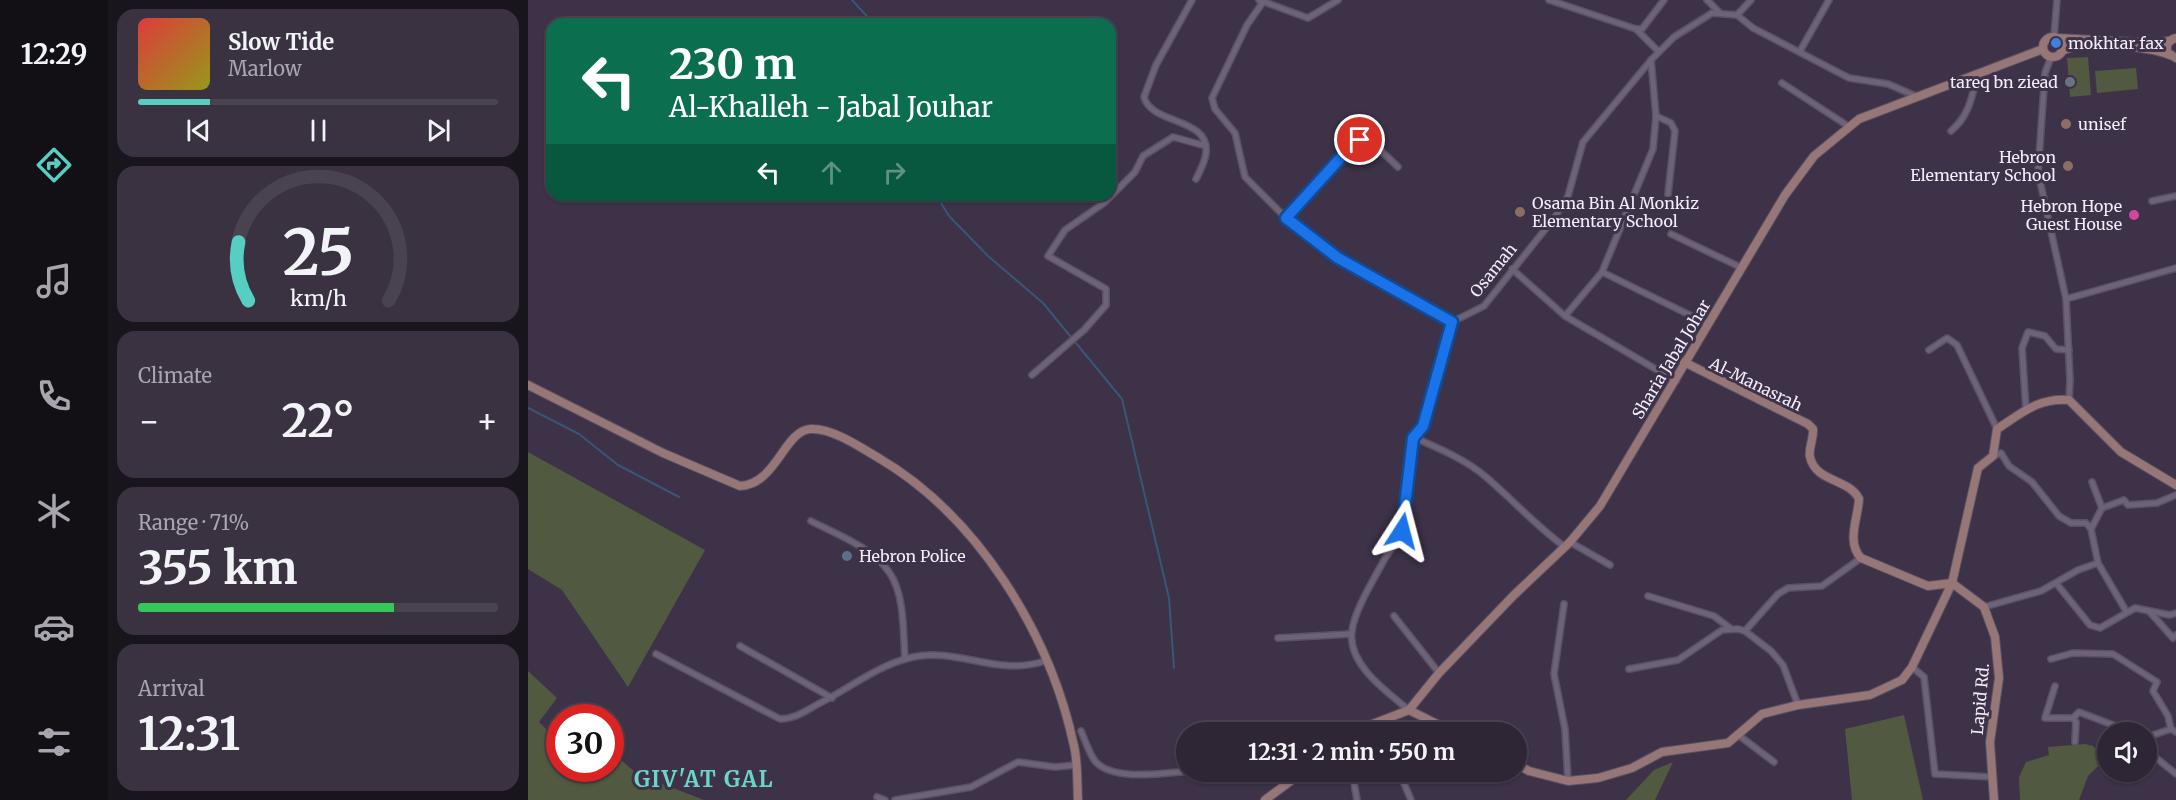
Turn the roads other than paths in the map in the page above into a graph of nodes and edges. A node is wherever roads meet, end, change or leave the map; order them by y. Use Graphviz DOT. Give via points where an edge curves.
graph roads {
  1 [pos="1192,0"];
  2 [pos="1338,0"];
  3 [pos="1549,0"];
  4 [pos="1664,0"];
  5 [pos="1707,0"];
  6 [pos="1751,0"];
  7 [pos="1829,0"];
  8 [pos="2057,0"];
  9 [pos="1261,1"];
  10 [pos="1719,12"];
  11 [pos="1737,15"];
  12 [pos="1636,29"];
  13 [pos="2056,38"];
  14 [pos="2174,38"];
  15 [pos="2043,49"];
  16 [pos="1800,51"];
  17 [pos="1659,52"];
  18 [pos="2061,52"];
  19 [pos="2051,57"];
  20 [pos="2174,58"];
  21 [pos="1652,60"];
  22 [pos="1977,76"];
  23 [pos="1782,83"];
  24 [pos="1918,97"];
  25 [pos="1656,116"];
  26 [pos="1848,126"];
  27 [pos="1951,131"];
  28 [pos="1206,146"];
  29 [pos="1398,167"];
  30 [pos="1196,179"];
  31 [pos="1116,191"];
  32 [pos="1668,194"];
  33 [pos="2176,196"];
  34 [pos="1106,201"];
  35 [pos="2152,201"];
  36 [pos="1286,218"];
  37 [pos="1671,234"];
  38 [pos="1742,268"];
  39 [pos="2176,268"];
  40 [pos="1602,272"];
  41 [pos="1507,275"];
  42 [pos="2066,299"];
  43 [pos="1565,316"];
  44 [pos="1452,322"];
  45 [pos="1708,324"];
  46 [pos="1929,350"];
  47 [pos="2069,350"];
  48 [pos="1684,362"];
  49 [pos="1032,375"];
  50 [pos="1676,381"];
  51 [pos="528,385"];
  52 [pos="2069,400"];
  53 [pos="2026,410"];
  54 [pos="1997,429"];
  55 [pos="1413,438"];
  56 [pos="1993,456"];
  57 [pos="2092,482"];
  58 [pos="2176,485"];
  59 [pos="2176,495"];
  60 [pos="2102,508"];
  61 [pos="811,521"];
  62 [pos="2091,529"];
  63 [pos="1568,544"];
  64 [pos="1861,558"];
  65 [pos="2098,563"];
  66 [pos="1610,565"];
  67 [pos="1952,583"];
  68 [pos="2056,583"];
  69 [pos="1648,596"];
  70 [pos="1564,604"];
  71 [pos="1984,607"];
  72 [pos="2126,611"];
  73 [pos="2148,611"];
  74 [pos="2176,613"];
  75 [pos="1394,616"];
  76 [pos="1730,628"];
  77 [pos="1745,631"];
  78 [pos="1351,634"];
  79 [pos="2176,635"];
  80 [pos="1278,638"];
  81 [pos="740,646"];
  82 [pos="656,654"];
  83 [pos="905,659"];
  84 [pos="2051,659"];
  85 [pos="1045,661"];
  86 [pos="1912,667"];
  87 [pos="1629,669"];
  88 [pos="1439,673"];
  89 [pos="2055,686"];
  90 [pos="832,698"];
  91 [pos="1798,705"];
  92 [pos="1409,710"];
  93 [pos="2073,718"];
  94 [pos="1383,722"];
  95 [pos="1433,722"];
  96 [pos="2105,722"];
  97 [pos="2174,730"];
  98 [pos="1081,731"];
  99 [pos="2157,733"];
  100 [pos="1737,734"];
  101 [pos="2075,742"];
  102 [pos="2157,759"];
  103 [pos="1774,762"];
  104 [pos="1076,765"];
  105 [pos="1527,770"];
  106 [pos="1176,772"];
  107 [pos="2176,774"];
  108 [pos="1993,777"];
  109 [pos="1568,781"];
  110 [pos="1289,782"];
  111 [pos="1354,782"];
  112 [pos="1404,782"];
  113 [pos="877,797"];
  114 [pos="885,800"];
  115 [pos="895,800"];
  116 [pos="1077,800"];
  117 [pos="1265,800"];
  118 [pos="1357,800"];
  119 [pos="1411,800"];
  120 [pos="1994,800"];
  1 -- 28 [label="street" via="1156,65 1144,96 1151,108 1198,132"];
  2 -- 9 [label="street" via="1308,18"];
  3 -- 12 [label="street"];
  4 -- 12 [label="street" via="1642,29"];
  5 -- 10 [label="street"];
  6 -- 11 [label="street"];
  7 -- 16 [label="street"];
  8 -- 13 [label="street"];
  9 -- 36 [label="street" via="1212,101 1234,133 1245,177"];
  10 -- 11 [label="street"];
  10 -- 17 [label="street, Osamah" via="1674,37"];
  11 -- 16 [label="street" via="1753,28"];
  12 -- 17 [label="street"];
  13 -- 14 [label="street" via="2152,43"];
  13 -- 15 [label="street" via="2045,41"];
  13 -- 18 [label="street" via="2062,44"];
  14 -- 20 [label="street" via="2167,46"];
  15 -- 19 [label="street"];
  15 -- 22 [label="street, Sharia Jabal Johar"];
  16 -- 24 [label="street" via="1855,80 1888,84"];
  17 -- 21 [label="street, Osamah"];
  18 -- 19 [label="street"];
  18 -- 20 [label="street" via="2082,45 2148,49"];
  19 -- 42 [label="street" via="2046,73 2038,172"];
  21 -- 25 [label="street"];
  21 -- 41 [label="street, Osamah" via="1583,142 1564,203"];
  22 -- 24 [label="street, Sharia Jabal Johar"];
  22 -- 27 [label="street" via="1970,108"];
  23 -- 26 [label="street"];
  24 -- 26 [label="street, Sharia Jabal Johar"];
  25 -- 32 [label="street" via="1671,123 1675,131"];
  25 -- 40 [label="street" via="1653,149"];
  26 -- 38 [label="street, Sharia Jabal Johar" via="1800,173"];
  28 -- 30 [label="street"];
  28 -- 31 [label="street" via="1173,137 1143,156 1135,172"];
  29 -- 36 [label="street" via="1372,142 1358,140"];
  33 -- 35 [label="street"];
  34 -- 49 [label="street" via="1065,230 1048,256 1106,289 1106,305 1084,330"];
  36 -- 44 [label="street" via="1338,258"];
  37 -- 38 [label="street"];
  38 -- 45 [label="street, Sharia Jabal Johar"];
  39 -- 42 [label="street"];
  40 -- 43 [label="street"];
  40 -- 45 [label="street"];
  41 -- 43 [label="street" via="1513,268"];
  41 -- 44 [label="street, Osamah" via="1484,306"];
  42 -- 47 [label="street"];
  43 -- 50 [label="street"];
  44 -- 55 [label="street" via="1423,426"];
  45 -- 48 [label="street, Sharia Jabal Johar"];
  46 -- 54 [label="street" via="1947,338 1958,345"];
  47 -- 52 [label="street"];
  47 -- 53 [label="street" via="2056,349 2045,336 2028,332 2022,348"];
  48 -- 50 [label="street, Sharia Jabal Johar"];
  48 -- 64 [label="street, Al-Manasrah" via="1809,424 1813,429 1809,452 1814,468 1858,495 1854,545"];
  50 -- 63 [label="street, Sharia Jabal Johar" via="1600,506"];
  51 -- 85 [label="street" via="663,453 740,486 761,479 797,435 811,429 869,452 928,493 976,543 1013,596"];
  52 -- 53 [label="street" via="2049,399"];
  52 -- 58 [label="street" via="2126,456"];
  53 -- 54 [label="street"];
  54 -- 56 [label="street"];
  55 -- 63 [label="street" via="1446,451 1485,476 1528,519"];
  55 -- 78 [label="street" via="1402,531 1383,562"];
  56 -- 62 [label="street" via="2001,453 2009,466 2032,482 2059,516 2071,523 2086,523"];
  56 -- 67 [label="street" via="1978,468"];
  57 -- 60 [label="street"];
  59 -- 60 [label="street" via="2157,503 2128,505 2124,500"];
  60 -- 62 [label="street"];
  61 -- 83 [label="street" via="852,543 889,571 898,594"];
  62 -- 65 [label="street"];
  63 -- 66 [label="street"];
  63 -- 88 [label="street, Sharia Jabal Johar"];
  64 -- 67 [label="street" via="1928,586"];
  64 -- 77 [label="street" via="1822,586 1788,588 1778,594"];
  65 -- 68 [label="street"];
  65 -- 72 [label="street"];
  67 -- 71 [label="street"];
  67 -- 86 [label="street"];
  68 -- 71 [label="street"];
  68 -- 72 [label="street" via="2090,625 2100,628 2118,620"];
  69 -- 76 [label="street" via="1714,616"];
  70 -- 109 [label="street" via="1554,674 1565,729"];
  71 -- 108 [label="street, Lapid Rd." via="1998,658 1990,742"];
  72 -- 73 [label="street"];
  73 -- 74 [label="street"];
  73 -- 79 [label="street" via="2173,638"];
  75 -- 88 [label="street"];
  76 -- 77 [label="street"];
  76 -- 87 [label="street" via="1678,660"];
  77 -- 91 [label="street" via="1783,665"];
  78 -- 80 [label="street"];
  78 -- 92 [label="street" via="1360,661"];
  81 -- 90 [label="street"];
  82 -- 90 [label="street" via="780,719 794,718"];
  83 -- 85 [label="street" via="939,655 1003,667"];
  83 -- 90 [label="street"];
  84 -- 97 [label="street" via="2073,653 2113,654 2157,682 2153,691"];
  85 -- 104 [label="street" via="1071,736"];
  86 -- 91 [label="street" via="1902,680 1870,695"];
  86 -- 108 [label="street" via="1924,677 1935,774"];
  88 -- 92 [label="street, Sharia Jabal Johar"];
  89 -- 93 [label="street" via="2045,718"];
  91 -- 100 [label="street" via="1762,714"];
  92 -- 94 [label="street, Sharia Jabal Johar"];
  92 -- 95 [label="street"];
  93 -- 96 [label="street" via="2079,712"];
  93 -- 101 [label="street"];
  97 -- 99 [label="street"];
  98 -- 106 [label="street" via="1103,768 1132,775"];
  100 -- 103 [label="street"];
  100 -- 109 [label="street" via="1728,743 1662,752 1632,768 1598,778"];
  102 -- 107 [label="street"];
  104 -- 115 [label="street" via="1018,762 971,787"];
  104 -- 116 [label="street"];
  105 -- 109 [label="street"];
  108 -- 120 [label="street, Lapid Rd."];
  110 -- 117 [label="street"];
  111 -- 118 [label="street"];
  112 -- 119 [label="street"];
  113 -- 114 [label="street"];
}
